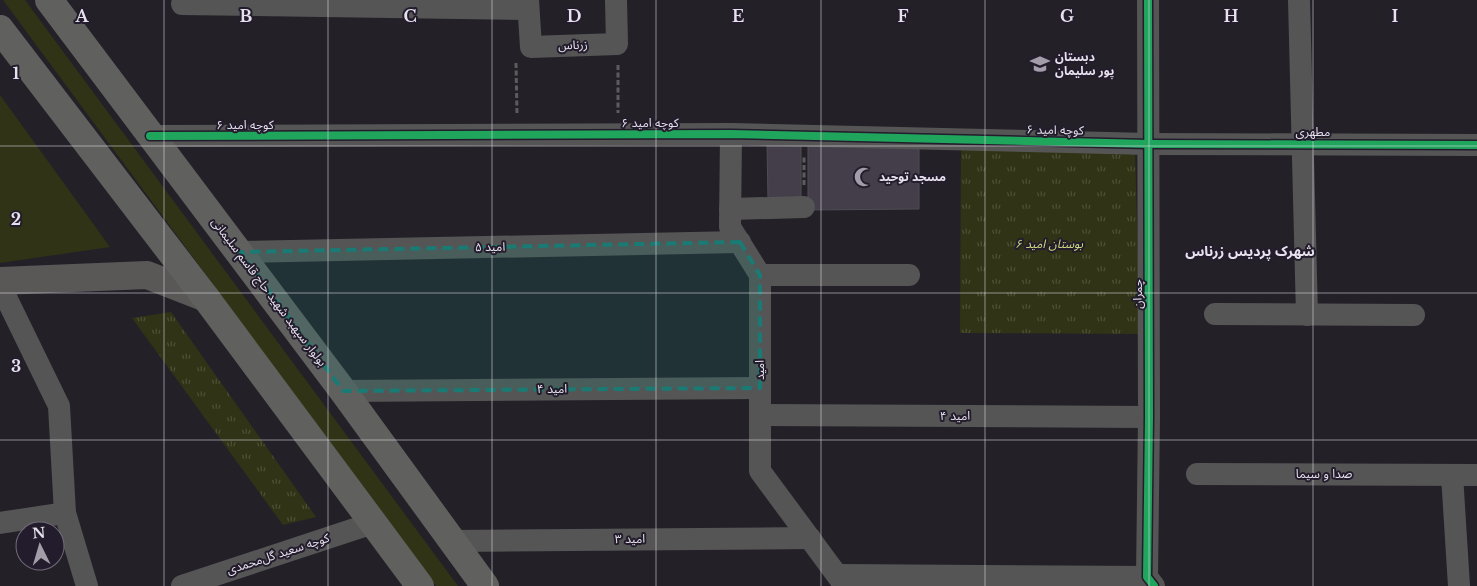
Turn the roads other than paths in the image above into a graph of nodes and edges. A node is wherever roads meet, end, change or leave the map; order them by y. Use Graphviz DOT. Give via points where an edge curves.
graph roads {
  1 [pos="49,0"];
  2 [pos="616,0"];
  3 [pos="1148,0"];
  4 [pos="1299,0"];
  5 [pos="182,4"];
  6 [pos="528,5"];
  7 [pos="0,29"];
  8 [pos="731,134"];
  9 [pos="150,136"];
  10 [pos="1149,144"];
  11 [pos="1304,144"];
  12 [pos="1477,145"];
  13 [pos="804,208"];
  14 [pos="730,209"];
  15 [pos="740,242"];
  16 [pos="240,252"];
  17 [pos="760,274"];
  18 [pos="909,275"];
  19 [pos="0,283"];
  20 [pos="206,298"];
  21 [pos="1215,314"];
  22 [pos="1307,315"];
  23 [pos="1414,315"];
  24 [pos="760,388"];
  25 [pos="344,390"];
  26 [pos="760,415"];
  27 [pos="1149,417"];
  28 [pos="1197,474"];
  29 [pos="1452,475"];
  30 [pos="1477,475"];
  31 [pos="65,513"];
  32 [pos="0,523"];
  33 [pos="373,523"];
  34 [pos="810,538"];
  35 [pos="451,540"];
  36 [pos="842,581"];
  37 [pos="1150,581"];
  38 [pos="87,586"];
  39 [pos="182,586"];
  40 [pos="420,586"];
  41 [pos="485,586"];
  42 [pos="1459,586"];
  1 -- 9 [label="main road, بولوار سپهبد شهید حاج قاسم سلیمانی"];
  2 -- 6 [label="street, زرناس" via="617,44 531,46"];
  3 -- 10 [label="street, چمران"];
  4 -- 11 [label="street"];
  5 -- 6 [label="street"];
  7 -- 20 [label="main road"];
  8 -- 9 [label="street, کوچه امید ۶"];
  8 -- 10 [label="street, کوچه امید ۶"];
  8 -- 14 [label="street"];
  9 -- 16 [label="main road, بولوار سپهبد شهید حاج قاسم سلیمانی"];
  10 -- 11 [label="street, مطهری"];
  10 -- 27 [label="street, چمران"];
  11 -- 12 [label="street, مطهری"];
  11 -- 22 [label="street"];
  13 -- 14 [label="street"];
  14 -- 15 [label="street" via="730,227"];
  15 -- 16 [label="street, امید ۵"];
  15 -- 17 [label="street"];
  16 -- 25 [label="main road, بولوار سپهبد شهید حاج قاسم سلیمانی"];
  17 -- 18 [label="street"];
  17 -- 24 [label="street, امید"];
  19 -- 20 [label="main road" via="147,275"];
  19 -- 31 [label="street" via="59,406"];
  20 -- 33 [label="main road"];
  21 -- 22 [label="street"];
  22 -- 23 [label="street"];
  24 -- 25 [label="street, امید ۴"];
  24 -- 26 [label="street, امید"];
  25 -- 35 [label="main road, بولوار سپهبد شهید حاج قاسم سلیمانی"];
  26 -- 27 [label="street, امید ۴"];
  26 -- 34 [label="street, امید" via="760,471"];
  27 -- 37 [label="street, چمران"];
  28 -- 29 [label="street, صدا و سیما"];
  29 -- 30 [label="street, صدا و سیما"];
  29 -- 42 [label="street"];
  31 -- 32 [label="street"];
  31 -- 38 [label="street"];
  33 -- 39 [label="street, کوچه سعید گل‌محمدی"];
  33 -- 40 [label="main road"];
  34 -- 35 [label="street, امید ۳"];
  34 -- 36 [label="street, امید"];
  35 -- 41 [label="main road, بولوار سپهبد شهید حاج قاسم سلیمانی"];
  36 -- 37 [label="street"];
}
